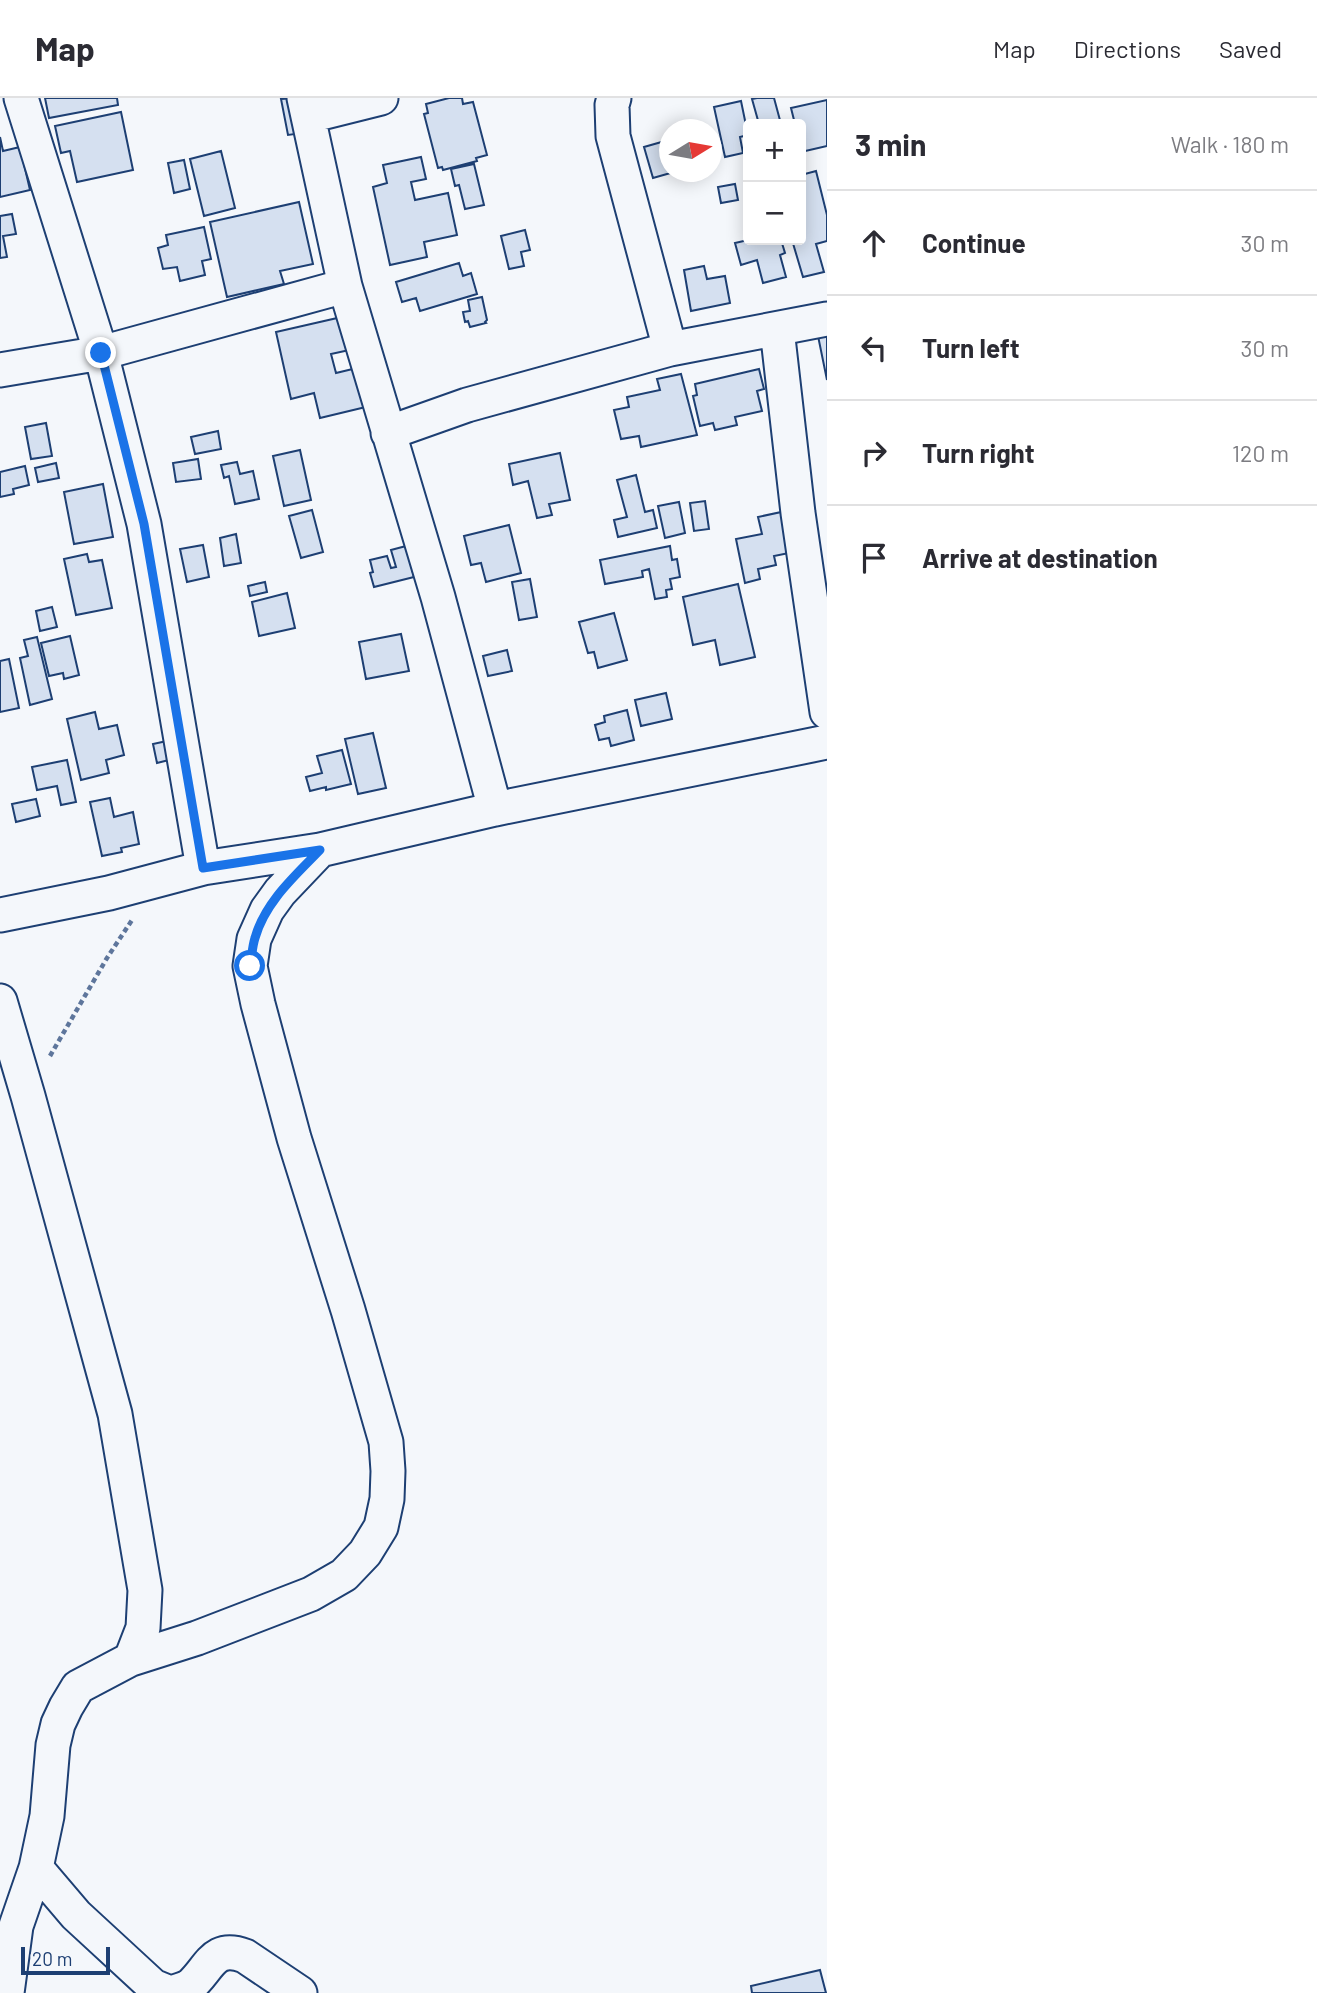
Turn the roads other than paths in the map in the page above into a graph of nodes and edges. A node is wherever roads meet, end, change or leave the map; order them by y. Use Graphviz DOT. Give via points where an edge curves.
graph roads {
  1 [pos="21,98"];
  2 [pos="381,98"];
  3 [pos="614,98"];
  4 [pos="307,107"];
  5 [pos="345,286"];
  6 [pos="827,319"];
  7 [pos="777,329"];
  8 [pos="670,349"];
  9 [pos="101,353"];
  10 [pos="0,370"];
  11 [pos="388,433"];
  12 [pos="827,712"];
  13 [pos="827,742"];
  14 [pos="495,809"];
  15 [pos="320,850"];
  16 [pos="203,868"];
  17 [pos="0,915"];
  18 [pos="0,1001"];
  19 [pos="131,1659"];
  20 [pos="36,1868"];
  21 [pos="7,1993"];
  22 [pos="170,1993"];
  23 [pos="300,1993"];
  1 -- 9 [label="street"];
  2 -- 4 [label="street"];
  3 -- 8 [label="street" via="613,136"];
  4 -- 5 [label="street"];
  5 -- 9 [label="street"];
  5 -- 11 [label="street"];
  6 -- 7 [label="street"];
  7 -- 8 [label="street"];
  7 -- 12 [label="street"];
  8 -- 11 [label="street" via="467,405"];
  9 -- 10 [label="street"];
  9 -- 16 [label="street" via="144,524"];
  11 -- 14 [label="street"];
  13 -- 14 [label="street"];
  14 -- 15 [label="street"];
  15 -- 16 [label="street"];
  15 -- 19 [label="street" via="267,909 254,939 250,966 295,1138 386,1442 387,1499 381,1527 344,1575 311,1594"];
  16 -- 17 [label="street"];
  18 -- 19 [label="street" via="115,1414 145,1590 143,1628"];
  19 -- 20 [label="street" via="78,1688 58,1724"];
  20 -- 21 [label="street" via="16,1926"];
  20 -- 22 [label="street" via="85,1923 153,1986"];
  22 -- 23 [label="street" via="190,1987 210,1961 227,1953 245,1956"];
}
